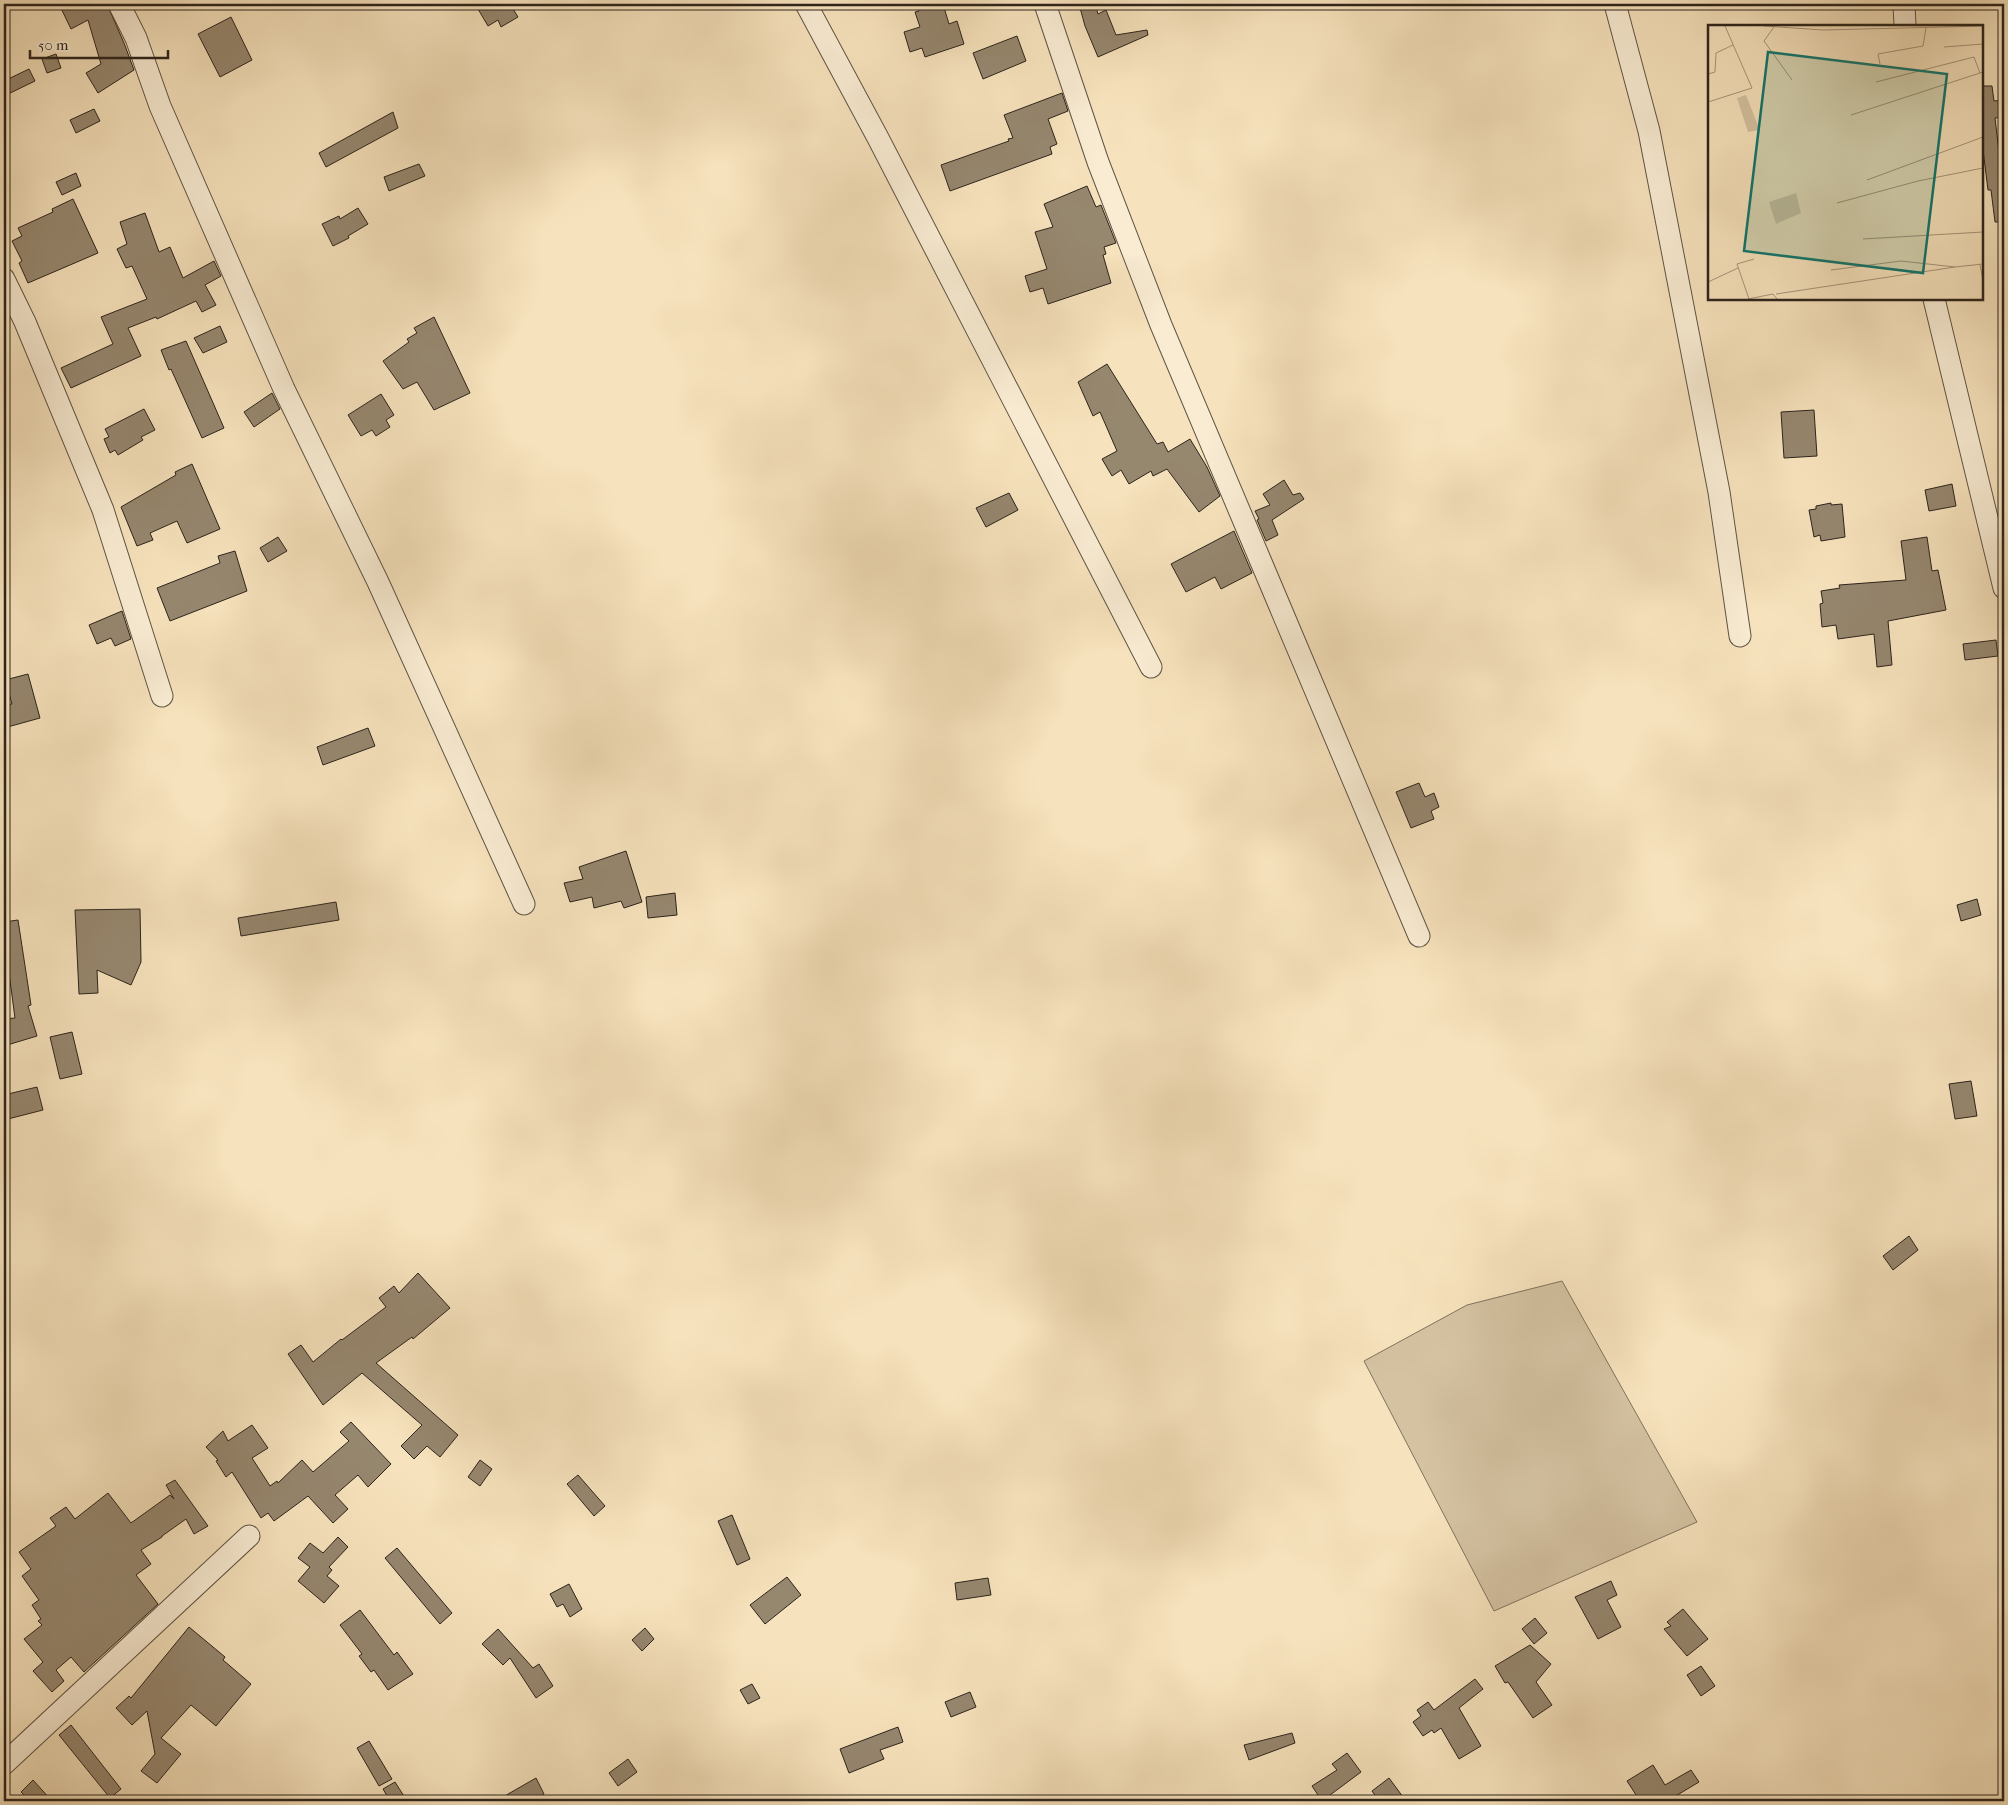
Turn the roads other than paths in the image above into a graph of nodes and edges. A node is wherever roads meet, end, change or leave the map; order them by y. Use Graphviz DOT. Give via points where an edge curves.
graph roads {
  1 [pos="119,4"];
  2 [pos="806,4"];
  3 [pos="1045,4"];
  4 [pos="1615,4"];
  5 [pos="1904,4"];
  6 [pos="1905,25"];
  7 [pos="4,279"];
  8 [pos="1934,300"];
  9 [pos="2004,588"];
  10 [pos="1740,636"];
  11 [pos="1151,667"];
  12 [pos="162,696"];
  13 [pos="524,904"];
  14 [pos="1419,936"];
  15 [pos="249,1536"];
  16 [pos="4,1764"];
  1 -- 13 [label="street" via="284,390 378,582"];
  2 -- 11 [label="street"];
  3 -- 14 [label="street" via="1098,162 1161,325"];
  4 -- 10 [label="street" via="1649,131 1719,492"];
  5 -- 6 [label="street"];
  7 -- 12 [label="street" via="103,510"];
  8 -- 9 [label="street"];
  15 -- 16 [label="street"];
}
